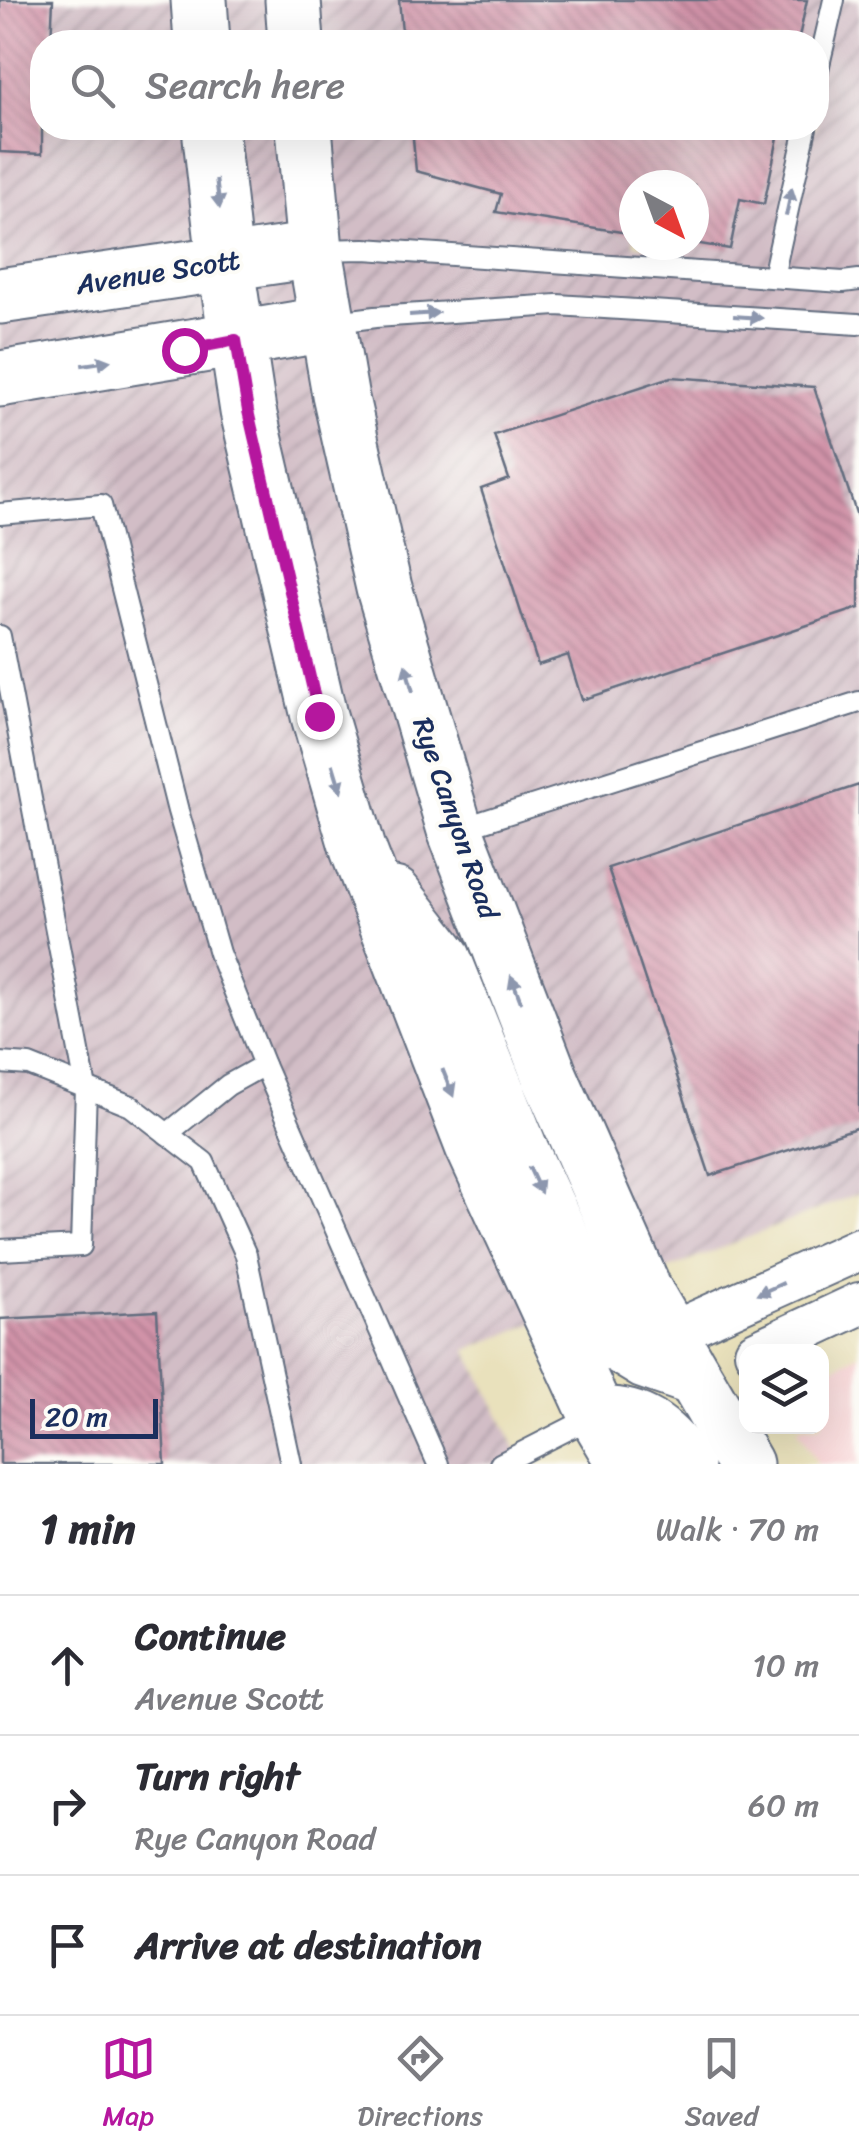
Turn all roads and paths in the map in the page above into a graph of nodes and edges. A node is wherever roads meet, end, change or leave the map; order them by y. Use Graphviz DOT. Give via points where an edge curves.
graph roads {
  1 [pos="200,0"];
  2 [pos="293,0"];
  3 [pos="834,0"];
  4 [pos="201,30"];
  5 [pos="295,30"];
  6 [pos="827,30"];
  7 [pos="211,140"];
  8 [pos="305,140"];
  9 [pos="803,140"];
  10 [pos="316,250"];
  11 [pos="225,261"];
  12 [pos="772,277"];
  13 [pos="859,280"];
  14 [pos="0,296"];
  15 [pos="327,324"];
  16 [pos="858,324"];
  17 [pos="236,340"];
  18 [pos="0,378"];
  19 [pos="0,514"];
  20 [pos="0,636"];
  21 [pos="859,702"];
  22 [pos="455,830"];
  23 [pos="358,850"];
  24 [pos="0,1063"];
  25 [pos="264,1065"];
  26 [pos="86,1088"];
  27 [pos="167,1134"];
  28 [pos="859,1249"];
  29 [pos="0,1250"];
  30 [pos="859,1304"];
  31 [pos="773,1344"];
  32 [pos="681,1356"];
  33 [pos="739,1356"];
  34 [pos="597,1415"];
  35 [pos="291,1464"];
  36 [pos="438,1464"];
  37 [pos="500,1464"];
  38 [pos="626,1464"];
  39 [pos="686,1464"];
  40 [pos="745,1464"];
  1 -- 4 [label="main road"];
  2 -- 5 [label="main road"];
  3 -- 6 [label="lane"];
  7 -- 11 [label="main road, one-way"];
  8 -- 10 [label="main road, Rye Canyon Road"];
  12 -- 9 [label="lane, one-way"];
  10 -- 11 [label="main road, Avenue Scott"];
  10 -- 12 [label="lane"];
  10 -- 15 [label="main road, Rye Canyon Road"];
  11 -- 14 [label="main road, Avenue Scott"];
  11 -- 17 [label="main road"];
  12 -- 13 [label="lane"];
  15 -- 16 [label="lane, one-way" via="558,305"];
  15 -- 17 [label="main road"];
  22 -- 15 [label="main road, Rye Canyon Road, one-way" via="384,588"];
  18 -- 17 [label="main road, one-way"];
  17 -- 23 [label="main road, one-way" via="319,716"];
  19 -- 25 [label="lane" via="101,505 198,882"];
  20 -- 26 [label="lane"];
  21 -- 22 [label="lane"];
  32 -- 22 [label="main road, Rye Canyon Road, one-way" via="645,1292 550,1077"];
  23 -- 32 [label="main road, one-way" via="443,958 598,1318 622,1347 645,1361"];
  23 -- 34 [label="main road, one-way" via="473,1146"];
  24 -- 26 [label="lane" via="29,1066"];
  25 -- 27 [label="lane"];
  25 -- 36 [label="lane"];
  26 -- 27 [label="lane" via="131,1106"];
  26 -- 29 [label="lane" via="81,1246"];
  27 -- 35 [label="lane" via="204,1162 246,1256"];
  28 -- 32 [label="street, one-way"];
  30 -- 31 [label="street"];
  32 -- 33 [label="street"];
  32 -- 40 [label="main road, Rye Canyon Road"];
  34 -- 37 [label="lane"];
  34 -- 38 [label="main road"];
  34 -- 39 [label="main road" via="619,1414 652,1427"];
}
